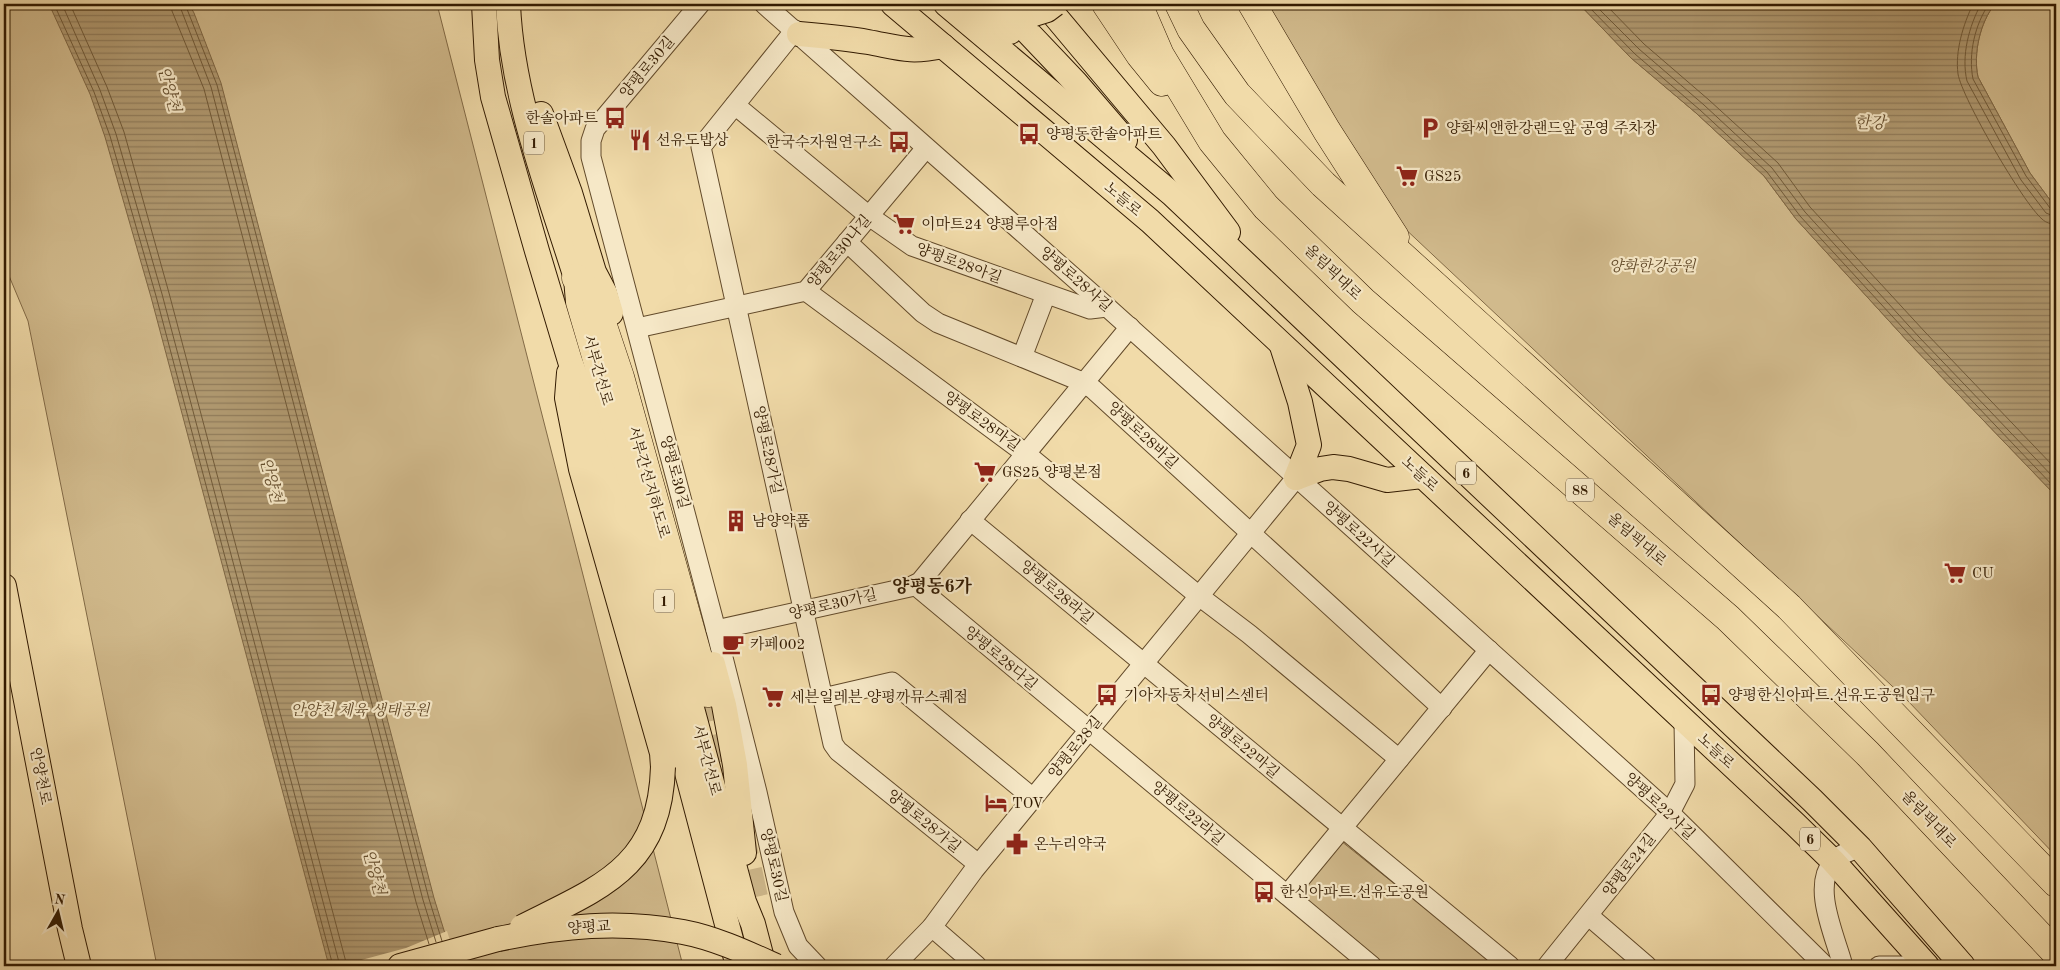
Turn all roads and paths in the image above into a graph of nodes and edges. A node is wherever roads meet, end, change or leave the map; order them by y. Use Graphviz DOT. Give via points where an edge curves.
graph roads {
  1 [pos="470,4"];
  2 [pos="484,4"];
  3 [pos="508,4"];
  4 [pos="522,4"];
  5 [pos="700,4"];
  6 [pos="764,4"];
  7 [pos="893,4"];
  8 [pos="946,4"];
  9 [pos="977,4"];
  10 [pos="1000,4"];
  11 [pos="1007,4"];
  12 [pos="1055,4"];
  13 [pos="1106,4"];
  14 [pos="1138,4"];
  15 [pos="1179,4"];
  16 [pos="1252,4"];
  17 [pos="1039,9"];
  18 [pos="797,32"];
  19 [pos="943,46"];
  20 [pos="487,60"];
  21 [pos="734,106"];
  22 [pos="1100,110"];
  23 [pos="1212,141"];
  24 [pos="926,148"];
  25 [pos="1172,194"];
  26 [pos="869,216"];
  27 [pos="847,242"];
  28 [pos="1415,268"];
  29 [pos="588,282"];
  30 [pos="1267,284"];
  31 [pos="806,291"];
  32 [pos="1046,294"];
  33 [pos="1107,306"];
  34 [pos="737,307"];
  35 [pos="1130,327"];
  36 [pos="637,328"];
  37 [pos="1281,344"];
  38 [pos="1022,357"];
  39 [pos="570,361"];
  40 [pos="1083,382"];
  41 [pos="1025,453"];
  42 [pos="1422,476"];
  43 [pos="1296,478"];
  44 [pos="970,520"];
  45 [pos="1250,533"];
  46 [pos="915,585"];
  47 [pos="4,586"];
  48 [pos="1199,596"];
  49 [pos="804,611"];
  50 [pos="716,630"];
  51 [pos="1489,650"];
  52 [pos="1143,664"];
  53 [pos="708,694"];
  54 [pos="823,698"];
  55 [pos="1442,708"];
  56 [pos="1684,722"];
  57 [pos="1088,730"];
  58 [pos="1399,759"];
  59 [pos="1033,798"];
  60 [pos="1670,813"];
  61 [pos="1342,828"];
  62 [pos="1860,848"];
  63 [pos="1833,861"];
  64 [pos="978,864"];
  65 [pos="2056,883"];
  66 [pos="1287,895"];
  67 [pos="1589,916"];
  68 [pos="932,927"];
  69 [pos="498,939"];
  70 [pos="2056,953"];
  71 [pos="79,966"];
  72 [pos="400,966"];
  73 [pos="738,966"];
  74 [pos="764,966"];
  75 [pos="776,966"];
  76 [pos="817,966"];
  77 [pos="894,966"];
  78 [pos="977,966"];
  79 [pos="1372,966"];
  80 [pos="1510,966"];
  81 [pos="1547,966"];
  82 [pos="1647,966"];
  83 [pos="1825,966"];
  84 [pos="1842,966"];
  85 [pos="1879,966"];
  86 [pos="1903,966"];
  87 [pos="1927,966"];
  88 [pos="1963,966"];
  1 -- 20 [label="main road"];
  2 -- 20 [label="main road, 서부간선로 / 1"];
  3 -- 29 [label="main road, 서부간선로 / 1" via="518,86 532,138"];
  4 -- 29 [label="main road" via="527,55 538,104 570,193"];
  5 -- 36 [label="street, 양평로30길" via="596,130 592,141 591,157"];
  6 -- 18 [label="street, 양평로28사길"];
  7 -- 19 [label="main road, 노들로 / 6"];
  8 -- 25 [label="main road, 노들로 / 6"];
  9 -- 22 [label="main road"];
  10 -- 22 [label="main road"];
  11 -- 17 [label="main road" via="1026,14"];
  12 -- 17 [label="main road, bridge" via="1047,10"];
  13 -- 23 [label="highway" via="1140,55"];
  14 -- 23 [label="highway, 올림픽대로 / 88" via="1160,55"];
  15 -- 28 [label="highway" via="1191,29 1237,94 1323,184"];
  16 -- 28 [label="highway" via="1327,131"];
  17 -- 30 [label="main road" via="1164,146"];
  18 -- 19 [label="main road" via="903,50"];
  18 -- 21 [label="street, 양평로28가길"];
  18 -- 24 [label="street, 양평로28사길"];
  19 -- 37 [label="main road, 노들로 / 6" via="1150,222"];
  20 -- 39 [label="main road, 서부간선로 / 1" via="512,168"];
  21 -- 26 [label="street, 양평로28아길"];
  21 -- 34 [label="street, 양평로28가길" via="701,147"];
  22 -- 25 [label="main road"];
  23 -- 70 [label="highway, 올림픽대로 / 88" via="1266,207 1363,301 1728,618 1868,754"];
  24 -- 26 [label="street, 양평로30나길"];
  24 -- 33 [label="street, 양평로28사길"];
  25 -- 30 [label="main road, 노들로 / 6"];
  26 -- 27 [label="street, 양평로30나길"];
  26 -- 32 [label="street, 양평로28아길" via="919,250"];
  27 -- 31 [label="street, 양평로30나길"];
  27 -- 38 [label="street, 양평로28바길" via="923,314"];
  28 -- 65 [label="highway" via="1789,607"];
  29 -- 53 [label="highway, 서부간선지하도로" via="620,377"];
  29 -- 74 [label="main road, 서부간선로 / 1" via="578,302 635,496"];
  30 -- 62 [label="main road, 노들로 / 6"];
  31 -- 34 [label="street, 양평로30나길"];
  31 -- 41 [label="street, 양평로28마길"];
  32 -- 33 [label="street, 양평로28아길" via="1090,309"];
  32 -- 38 [label="street"];
  33 -- 35 [label="street, 양평로28사길"];
  34 -- 36 [label="street, 양평로30나길"];
  34 -- 49 [label="street, 양평로28가길"];
  35 -- 40 [label="street"];
  35 -- 43 [label="street, 양평로28사길"];
  36 -- 50 [label="street, 양평로30길"];
  37 -- 42 [label="main road, 노들로 / 6"];
  37 -- 43 [label="main road" via="1300,402 1309,444"];
  38 -- 40 [label="street, 양평로28바길"];
  39 -- 69 [label="main road, bridge" via="567,398 581,469 659,742 663,767 660,797 643,846 610,880"];
  39 -- 73 [label="main road, 서부간선로 / 1" via="638,587"];
  40 -- 41 [label="street"];
  40 -- 45 [label="street, 양평로28바길"];
  41 -- 44 [label="street"];
  41 -- 48 [label="street, 양평로28마길"];
  42 -- 43 [label="main road" via="1387,480 1333,467"];
  42 -- 56 [label="main road, 노들로 / 6"];
  43 -- 45 [label="street, 양평로28길"];
  43 -- 51 [label="street, 양평로22사길"];
  44 -- 46 [label="street"];
  44 -- 52 [label="street, 양평로28라길"];
  45 -- 48 [label="street, 양평로28길"];
  45 -- 55 [label="street"];
  46 -- 49 [label="street, 양평로30가길"];
  46 -- 57 [label="street, 양평로28다길"];
  47 -- 71 [label="main road, 안양천로"];
  48 -- 52 [label="street, 양평로28길"];
  48 -- 58 [label="street"];
  49 -- 50 [label="street, 양평로30가길"];
  49 -- 54 [label="street, 양평로28가길"];
  50 -- 76 [label="street, 양평로30길" via="784,912 798,946"];
  51 -- 55 [label="street"];
  51 -- 60 [label="street, 양평로22사길"];
  52 -- 57 [label="street, 양평로28길"];
  52 -- 61 [label="street, 양평로22마길"];
  54 -- 59 [label="street" via="892,682"];
  54 -- 64 [label="street, 양평로28가길" via="838,751"];
  55 -- 58 [label="street"];
  56 -- 60 [label="street, 양평로24길" via="1685,784"];
  56 -- 63 [label="main road, 노들로 / 6"];
  57 -- 59 [label="street, 양평로28길"];
  57 -- 66 [label="street, 양평로22라길"];
  58 -- 61 [label="street"];
  59 -- 64 [label="street, 양평로28길"];
  60 -- 67 [label="street, 양평로24길"];
  60 -- 83 [label="street, 양평로22사길"];
  61 -- 66 [label="street"];
  61 -- 80 [label="street, 양평로22마길"];
  62 -- 63 [label="street" via="1845,852"];
  62 -- 88 [label="main road, 노들로 / 6"];
  63 -- 84 [label="street" via="1827,871 1825,905"];
  63 -- 87 [label="main road, 노들로 / 6"];
  64 -- 68 [label="street, 양평로28길"];
  66 -- 79 [label="street, 양평로22라길"];
  67 -- 81 [label="street, 양평로24길"];
  67 -- 82 [label="street"];
  68 -- 77 [label="street, 양평로28길"];
  68 -- 78 [label="street"];
  69 -- 72 [label="main road, 양평교"];
  69 -- 75 [label="main road, 양평교, bridge" via="550,929 638,925 685,932"];
  85 -- 86 [label="street"];
}
